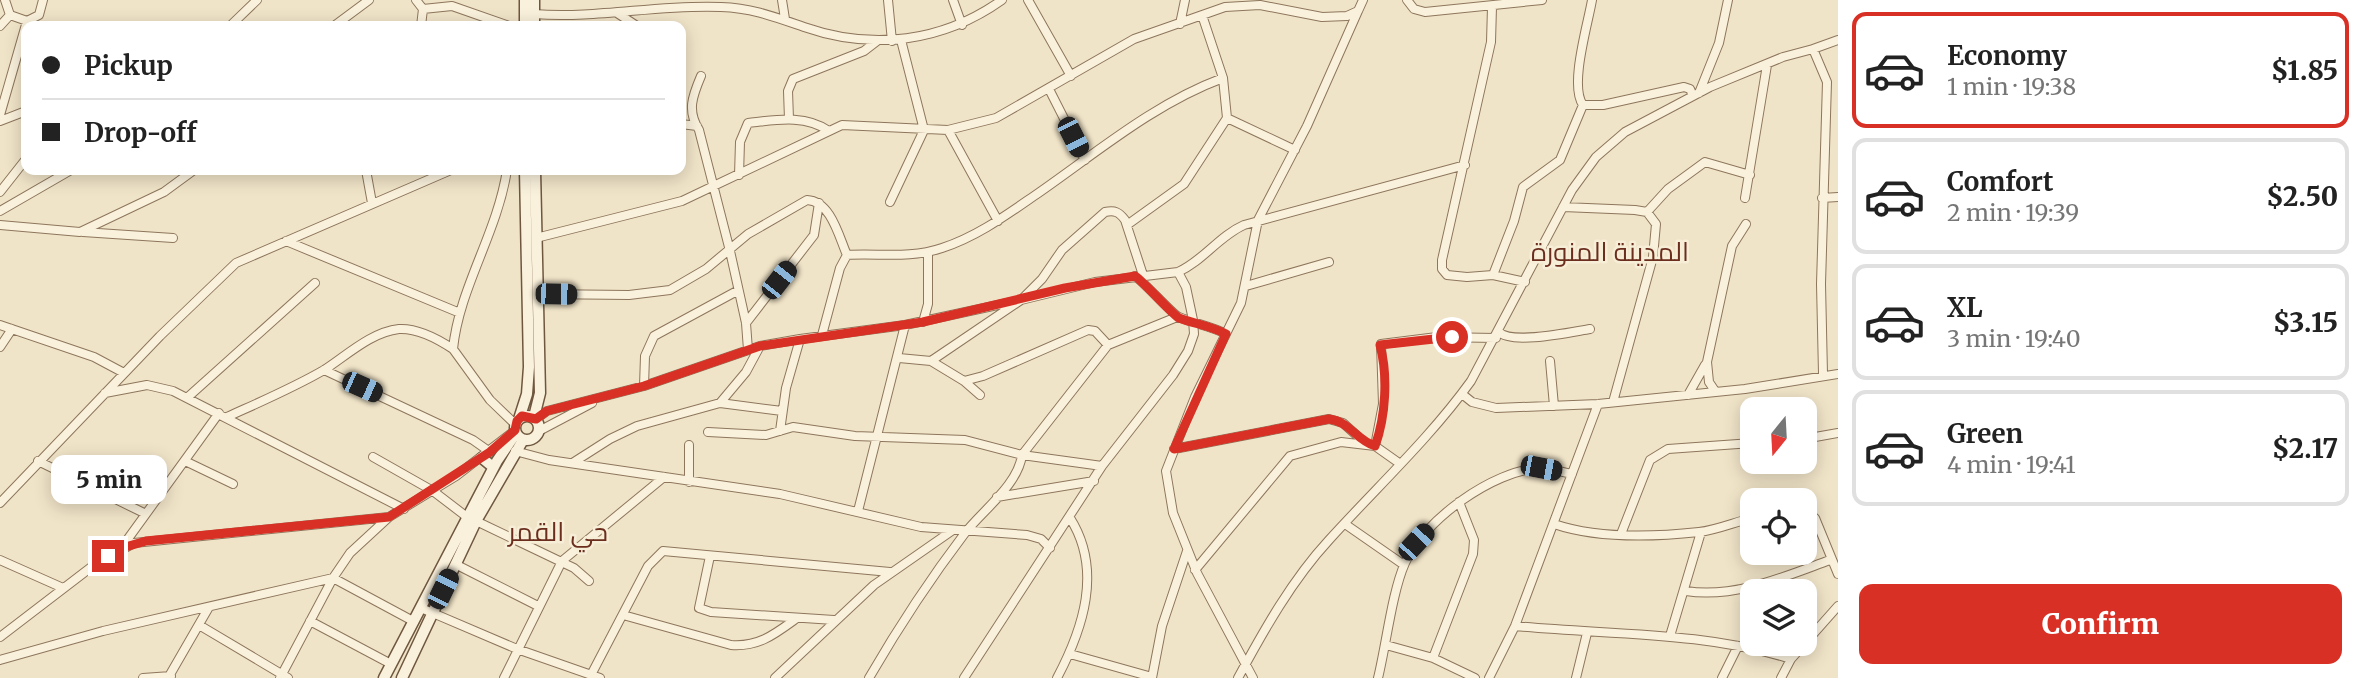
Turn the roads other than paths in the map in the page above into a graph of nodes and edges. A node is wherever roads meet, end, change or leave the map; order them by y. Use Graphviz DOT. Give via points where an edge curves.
graph roads {
  1 [pos="5,0"];
  2 [pos="43,0"];
  3 [pos="257,0"];
  4 [pos="369,0"];
  5 [pos="416,0"];
  6 [pos="525,0"];
  7 [pos="534,0"];
  8 [pos="655,0"];
  9 [pos="782,0"];
  10 [pos="888,0"];
  11 [pos="953,0"];
  12 [pos="1002,0"];
  13 [pos="1028,0"];
  14 [pos="1185,0"];
  15 [pos="1363,0"];
  16 [pos="1407,0"];
  17 [pos="1542,0"];
  18 [pos="1592,0"];
  19 [pos="1728,0"];
  20 [pos="715,3"];
  21 [pos="1492,7"];
  22 [pos="423,9"];
  23 [pos="657,10"];
  24 [pos="1358,11"];
  25 [pos="534,13"];
  26 [pos="617,13"];
  27 [pos="10,15"];
  28 [pos="1202,15"];
  29 [pos="238,17"];
  30 [pos="785,19"];
  31 [pos="27,21"];
  32 [pos="230,21"];
  33 [pos="234,21"];
  34 [pos="341,21"];
  35 [pos="422,21"];
  36 [pos="495,21"];
  37 [pos="525,21"];
  38 [pos="534,21"];
  39 [pos="629,21"];
  40 [pos="1180,24"];
  41 [pos="962,25"];
  42 [pos="0,26"];
  43 [pos="1838,40"];
  44 [pos="877,41"];
  45 [pos="896,41"];
  46 [pos="21,42"];
  47 [pos="1813,48"];
  48 [pos="1767,65"];
  49 [pos="701,76"];
  50 [pos="1071,76"];
  51 [pos="1223,78"];
  52 [pos="1838,81"];
  53 [pos="1827,82"];
  54 [pos="1049,89"];
  55 [pos="1696,95"];
  56 [pos="1583,105"];
  57 [pos="21,113"];
  58 [pos="0,114"];
  59 [pos="1227,118"];
  60 [pos="789,119"];
  61 [pos="0,121"];
  62 [pos="686,125"];
  63 [pos="696,126"];
  64 [pos="923,130"];
  65 [pos="948,130"];
  66 [pos="829,131"];
  67 [pos="1295,149"];
  68 [pos="1085,160"];
  69 [pos="21,165"];
  70 [pos="1465,165"];
  71 [pos="1750,174"];
  72 [pos="62,175"];
  73 [pos="187,175"];
  74 [pos="367,175"];
  75 [pos="439,175"];
  76 [pos="506,175"];
  77 [pos="526,175"];
  78 [pos="535,175"];
  79 [pos="739,175"];
  80 [pos="713,186"];
  81 [pos="0,192"];
  82 [pos="1838,197"];
  83 [pos="1745,198"];
  84 [pos="1822,198"];
  85 [pos="890,202"];
  86 [pos="372,203"];
  87 [pos="819,204"];
  88 [pos="1563,207"];
  89 [pos="0,211"];
  90 [pos="1647,212"];
  91 [pos="1258,220"];
  92 [pos="998,221"];
  93 [pos="1746,224"];
  94 [pos="0,225"];
  95 [pos="1127,225"];
  96 [pos="80,232"];
  97 [pos="173,238"];
  98 [pos="536,238"];
  99 [pos="286,241"];
  100 [pos="730,251"];
  101 [pos="928,252"];
  102 [pos="847,255"];
  103 [pos="1329,262"];
  104 [pos="1178,272"];
  105 [pos="1139,275"];
  106 [pos="1493,275"];
  107 [pos="1525,282"];
  108 [pos="315,283"];
  109 [pos="1246,286"];
  110 [pos="737,291"];
  111 [pos="537,293"];
  112 [pos="1021,300"];
  113 [pos="460,313"];
  114 [pos="1177,317"];
  115 [pos="1193,320"];
  116 [pos="923,322"];
  117 [pos="746,323"];
  118 [pos="0,325"];
  119 [pos="905,325"];
  120 [pos="12,329"];
  121 [pos="1590,329"];
  122 [pos="1226,334"];
  123 [pos="822,335"];
  124 [pos="1497,335"];
  125 [pos="800,340"];
  126 [pos="1108,345"];
  127 [pos="760,346"];
  128 [pos="0,347"];
  129 [pos="453,349"];
  130 [pos="748,350"];
  131 [pos="899,358"];
  132 [pos="931,360"];
  133 [pos="1550,361"];
  134 [pos="1707,362"];
  135 [pos="324,370"];
  136 [pos="124,373"];
  137 [pos="1823,374"];
  138 [pos="1838,374"];
  139 [pos="964,381"];
  140 [pos="644,386"];
  141 [pos="1715,391"];
  142 [pos="105,393"];
  143 [pos="1462,394"];
  144 [pos="980,395"];
  145 [pos="1688,395"];
  146 [pos="188,397"];
  147 [pos="597,400"];
  148 [pos="1613,402"];
  149 [pos="720,403"];
  150 [pos="1598,404"];
  151 [pos="1554,406"];
  152 [pos="782,411"];
  153 [pos="223,415"];
  154 [pos="535,418"];
  155 [pos="518,429"];
  156 [pos="539,431"];
  157 [pos="780,431"];
  158 [pos="708,432"];
  159 [pos="1838,433"];
  160 [pos="877,437"];
  161 [pos="1817,437"];
  162 [pos="1740,444"];
  163 [pos="689,445"];
  164 [pos="1370,445"];
  165 [pos="1174,449"];
  166 [pos="515,451"];
  167 [pos="1022,455"];
  168 [pos="373,457"];
  169 [pos="38,461"];
  170 [pos="185,461"];
  171 [pos="494,461"];
  172 [pos="574,462"];
  173 [pos="1399,463"];
  174 [pos="1102,466"];
  175 [pos="1572,474"];
  176 [pos="664,477"];
  177 [pos="1094,481"];
  178 [pos="689,482"];
  179 [pos="233,484"];
  180 [pos="433,491"];
  181 [pos="997,497"];
  182 [pos="1459,502"];
  183 [pos="0,503"];
  184 [pos="404,509"];
  185 [pos="858,511"];
  186 [pos="144,513"];
  187 [pos="389,517"];
  188 [pos="1070,518"];
  189 [pos="472,519"];
  190 [pos="1740,521"];
  191 [pos="1817,523"];
  192 [pos="1345,524"];
  193 [pos="1554,524"];
  194 [pos="953,530"];
  195 [pos="966,531"];
  196 [pos="1701,532"];
  197 [pos="1621,534"];
  198 [pos="122,548"];
  199 [pos="1050,548"];
  200 [pos="1187,551"];
  201 [pos="710,556"];
  202 [pos="0,560"];
  203 [pos="1830,560"];
  204 [pos="562,561"];
  205 [pos="455,564"];
  206 [pos="1404,565"];
  207 [pos="1195,570"];
  208 [pos="890,572"];
  209 [pos="1838,574"];
  210 [pos="333,578"];
  211 [pos="589,581"];
  212 [pos="62,588"];
  213 [pos="1686,590"];
  214 [pos="538,606"];
  215 [pos="1838,606"];
  216 [pos="209,607"];
  217 [pos="426,611"];
  218 [pos="623,615"];
  219 [pos="797,618"];
  220 [pos="834,620"];
  221 [pos="310,621"];
  222 [pos="413,621"];
  223 [pos="199,625"];
  224 [pos="1515,626"];
  225 [pos="1587,633"];
  226 [pos="1670,636"];
  227 [pos="0,637"];
  228 [pos="1386,645"];
  229 [pos="1738,646"];
  230 [pos="517,649"];
  231 [pos="1070,654"];
  232 [pos="1433,658"];
  233 [pos="1791,659"];
  234 [pos="0,660"];
  235 [pos="1246,662"];
  236 [pos="391,664"];
  237 [pos="596,676"];
  238 [pos="170,677"];
  239 [pos="283,677"];
  240 [pos="143,678"];
  241 [pos="384,678"];
  242 [pos="402,678"];
  243 [pos="504,678"];
  244 [pos="775,678"];
  245 [pos="869,678"];
  246 [pos="964,678"];
  247 [pos="1057,678"];
  248 [pos="1152,678"];
  249 [pos="1238,678"];
  250 [pos="1253,678"];
  251 [pos="1378,678"];
  252 [pos="1475,678"];
  253 [pos="1489,678"];
  254 [pos="1578,678"];
  255 [pos="1722,678"];
  256 [pos="1781,678"];
  1 -- 27 [label="street"];
  2 -- 31 [label="street" via="39,15"];
  3 -- 29 [label="street"];
  4 -- 34 [label="street"];
  5 -- 22 [label="street"];
  6 -- 37 [label="street"];
  7 -- 25 [label="street"];
  8 -- 23 [label="street"];
  9 -- 30 [label="street"];
  10 -- 45 [label="street"];
  11 -- 41 [label="street"];
  12 -- 41 [label="street"];
  13 -- 50 [label="street"];
  14 -- 40 [label="street"];
  15 -- 24 [label="street"];
  16 -- 21 [label="street" via="1409,6 1425,12"];
  17 -- 21 [label="street"];
  18 -- 56 [label="street" via="1577,93"];
  19 -- 55 [label="street" via="1719,43"];
  20 -- 23 [label="street"];
  20 -- 30 [label="street"];
  21 -- 70 [label="street" via="1491,42"];
  22 -- 35 [label="street"];
  22 -- 36 [label="street" via="452,6"];
  23 -- 26 [label="street"];
  24 -- 28 [label="street" via="1322,17 1246,4"];
  24 -- 67 [label="street"];
  25 -- 26 [label="street"];
  25 -- 38 [label="street"];
  26 -- 39 [label="street"];
  27 -- 31 [label="street"];
  27 -- 42 [label="street"];
  28 -- 40 [label="street"];
  28 -- 51 [label="street"];
  29 -- 32 [label="street"];
  29 -- 33 [label="street"];
  30 -- 44 [label="street" via="828,33"];
  40 -- 50 [label="street" via="1134,39"];
  41 -- 45 [label="street"];
  43 -- 47 [label="street"];
  44 -- 45 [label="street"];
  44 -- 60 [label="street" via="864,51 793,79 788,91"];
  45 -- 64 [label="street"];
  46 -- 58 [label="street"];
  47 -- 48 [label="street"];
  47 -- 53 [label="street"];
  48 -- 55 [label="street"];
  48 -- 71 [label="street"];
  49 -- 63 [label="street" via="690,102"];
  50 -- 54 [label="street"];
  51 -- 59 [label="street"];
  51 -- 68 [label="street" via="1161,106"];
  52 -- 53 [label="street"];
  53 -- 84 [label="street"];
  54 -- 65 [label="street" via="996,118"];
  54 -- 68 [label="street"];
  55 -- 56 [label="street" via="1684,87 1603,105"];
  55 -- 88 [label="street" via="1609,145 1584,172"];
  56 -- 106 [label="street" via="1560,160 1523,187"];
  57 -- 61 [label="street"];
  59 -- 67 [label="street"];
  59 -- 95 [label="street" via="1184,184"];
  60 -- 66 [label="street"];
  60 -- 79 [label="street" via="745,125"];
  62 -- 63 [label="street"];
  63 -- 80 [label="street"];
  64 -- 65 [label="street"];
  64 -- 66 [label="street" via="842,125"];
  64 -- 85 [label="street"];
  65 -- 92 [label="street"];
  66 -- 79 [label="street"];
  67 -- 91 [label="street"];
  68 -- 92 [label="street"];
  69 -- 81 [label="street"];
  70 -- 91 [label="street"];
  70 -- 106 [label="street" via="1442,269 1456,277"];
  71 -- 83 [label="street"];
  71 -- 90 [label="street" via="1705,162"];
  72 -- 89 [label="street"];
  73 -- 96 [label="street" via="164,192"];
  74 -- 86 [label="street"];
  75 -- 86 [label="street"];
  76 -- 113 [label="street" via="502,205"];
  77 -- 155 [label="street" via="529,368"];
  78 -- 98 [label="street"];
  79 -- 80 [label="street"];
  80 -- 98 [label="street" via="667,205"];
  80 -- 100 [label="street"];
  82 -- 84 [label="street"];
  84 -- 137 [label="street"];
  86 -- 99 [label="street"];
  87 -- 100 [label="street" via="807,200 797,205 748,234"];
  87 -- 102 [label="street" via="828,213"];
  87 -- 117 [label="street" via="814,235"];
  88 -- 90 [label="street"];
  88 -- 107 [label="street"];
  90 -- 148 [label="street" via="1656,224 1653,257"];
  91 -- 104 [label="street" via="1226,234 1190,267"];
  91 -- 109 [label="street"];
  92 -- 101 [label="street"];
  93 -- 134 [label="street" via="1732,246"];
  94 -- 96 [label="street"];
  95 -- 105 [label="street"];
  95 -- 112 [label="street" via="1119,212 1105,212 1062,250"];
  96 -- 97 [label="street"];
  98 -- 111 [label="street"];
  99 -- 113 [label="street"];
  99 -- 136 [label="street" via="236,263 219,276"];
  100 -- 110 [label="street"];
  100 -- 111 [label="street" via="670,290 629,295"];
  101 -- 102 [label="street"];
  101 -- 116 [label="street"];
  102 -- 123 [label="street"];
  103 -- 109 [label="street"];
  104 -- 105 [label="street"];
  104 -- 115 [label="street"];
  105 -- 112 [label="street"];
  105 -- 114 [label="street"];
  106 -- 107 [label="street"];
  107 -- 124 [label="street"];
  108 -- 146 [label="street"];
  109 -- 122 [label="street"];
  110 -- 117 [label="street"];
  110 -- 140 [label="street" via="654,337 645,356"];
  111 -- 154 [label="street" via="540,393"];
  112 -- 116 [label="street"];
  112 -- 132 [label="street"];
  113 -- 129 [label="street"];
  114 -- 115 [label="street"];
  114 -- 126 [label="street"];
  115 -- 122 [label="street"];
  115 -- 174 [label="street" via="1192,341 1178,369"];
  116 -- 119 [label="street"];
  117 -- 130 [label="street"];
  118 -- 120 [label="street"];
  119 -- 123 [label="street"];
  119 -- 131 [label="street"];
  120 -- 128 [label="street"];
  120 -- 136 [label="street" via="94,357"];
  121 -- 124 [label="street" via="1520,338"];
  122 -- 165 [label="street"];
  123 -- 125 [label="street"];
  124 -- 143 [label="street"];
  124 -- 164 [label="street" via="1381,344 1383,404"];
  125 -- 127 [label="street"];
  125 -- 152 [label="street"];
  126 -- 139 [label="street" via="1088,330"];
  126 -- 167 [label="street"];
  127 -- 130 [label="street"];
  127 -- 149 [label="street"];
  129 -- 135 [label="street" via="438,339 400,329 360,345"];
  129 -- 155 [label="street"];
  130 -- 140 [label="street"];
  131 -- 132 [label="street"];
  131 -- 160 [label="street"];
  132 -- 139 [label="street"];
  133 -- 151 [label="street"];
  134 -- 141 [label="street"];
  134 -- 145 [label="street"];
  135 -- 153 [label="street"];
  135 -- 171 [label="street" via="473,440"];
  136 -- 142 [label="street"];
  137 -- 138 [label="street"];
  137 -- 141 [label="street"];
  139 -- 144 [label="street"];
  140 -- 147 [label="street"];
  141 -- 145 [label="street"];
  142 -- 146 [label="street" via="147,385"];
  142 -- 169 [label="street"];
  143 -- 151 [label="street" via="1472,402 1496,408"];
  143 -- 173 [label="street"];
  145 -- 148 [label="street"];
  146 -- 153 [label="street"];
  147 -- 154 [label="street"];
  147 -- 156 [label="street"];
  148 -- 150 [label="street"];
  149 -- 152 [label="street"];
  149 -- 172 [label="street" via="637,426"];
  150 -- 151 [label="street"];
  150 -- 175 [label="street"];
  152 -- 157 [label="street"];
  153 -- 170 [label="street"];
  153 -- 184 [label="street"];
  154 -- 155 [label="street"];
  154 -- 156 [label="street"];
  155 -- 156 [label="street" via="533,439"];
  155 -- 166 [label="street"];
  155 -- 171 [label="street"];
  157 -- 158 [label="street" via="766,435"];
  157 -- 160 [label="street" via="793,427"];
  159 -- 161 [label="street"];
  160 -- 167 [label="street" via="974,441"];
  160 -- 185 [label="street"];
  162 -- 197 [label="street" via="1657,453 1650,460"];
  163 -- 178 [label="street"];
  164 -- 165 [label="street" via="1343,423 1329,419"];
  164 -- 173 [label="street"];
  164 -- 207 [label="street" via="1341,442 1290,456"];
  165 -- 200 [label="street" via="1166,486"];
  166 -- 171 [label="street"];
  166 -- 172 [label="street"];
  167 -- 174 [label="street"];
  167 -- 181 [label="street" via="1017,472"];
  168 -- 180 [label="street"];
  169 -- 183 [label="street"];
  169 -- 186 [label="street"];
  170 -- 179 [label="street"];
  170 -- 186 [label="street"];
  171 -- 180 [label="street"];
  171 -- 189 [label="street"];
  172 -- 176 [label="street"];
  173 -- 192 [label="street"];
  174 -- 177 [label="street"];
  175 -- 182 [label="street" via="1541,468 1514,474"];
  175 -- 193 [label="street"];
  176 -- 178 [label="street"];
  176 -- 204 [label="street"];
  177 -- 181 [label="street"];
  177 -- 188 [label="street"];
  178 -- 185 [label="street" via="780,494"];
  180 -- 184 [label="street"];
  180 -- 189 [label="street"];
  181 -- 195 [label="street"];
  182 -- 206 [label="street" via="1416,542"];
  182 -- 232 [label="street" via="1474,540 1473,554"];
  184 -- 187 [label="street"];
  185 -- 194 [label="street"];
  186 -- 198 [label="street"];
  187 -- 198 [label="street" via="146,541"];
  187 -- 210 [label="street" via="350,553"];
  188 -- 199 [label="street"];
  188 -- 231 [label="street" via="1083,553 1087,597"];
  189 -- 204 [label="street"];
  189 -- 205 [label="street"];
  189 -- 217 [label="street"];
  190 -- 196 [label="street"];
  191 -- 203 [label="street"];
  192 -- 206 [label="street"];
  192 -- 235 [label="street" via="1289,592"];
  193 -- 197 [label="street" via="1576,531"];
  193 -- 224 [label="street"];
  194 -- 195 [label="street"];
  194 -- 208 [label="street"];
  195 -- 199 [label="street" via="1027,535"];
  195 -- 245 [label="street"];
  196 -- 197 [label="street"];
  196 -- 213 [label="street"];
  198 -- 212 [label="street"];
  199 -- 246 [label="street"];
  200 -- 207 [label="street"];
  200 -- 248 [label="street" via="1162,626"];
  201 -- 208 [label="street"];
  201 -- 218 [label="street" via="669,550 659,553"];
  201 -- 219 [label="street" via="699,608"];
  202 -- 212 [label="street"];
  203 -- 209 [label="street"];
  203 -- 213 [label="street" via="1755,585 1702,594"];
  204 -- 211 [label="street"];
  204 -- 214 [label="street"];
  205 -- 214 [label="street"];
  205 -- 217 [label="street"];
  206 -- 228 [label="street"];
  207 -- 235 [label="street"];
  208 -- 220 [label="street"];
  210 -- 216 [label="street"];
  210 -- 221 [label="street"];
  210 -- 222 [label="street"];
  212 -- 227 [label="street"];
  213 -- 226 [label="street"];
  214 -- 230 [label="street"];
  215 -- 233 [label="street"];
  216 -- 223 [label="street"];
  216 -- 234 [label="street"];
  217 -- 222 [label="street"];
  217 -- 230 [label="street"];
  217 -- 242 [label="street"];
  218 -- 219 [label="street" via="730,645 749,646"];
  218 -- 237 [label="street"];
  219 -- 220 [label="street"];
  220 -- 244 [label="street"];
  221 -- 236 [label="street"];
  221 -- 239 [label="street"];
  222 -- 236 [label="street"];
  223 -- 238 [label="street"];
  223 -- 239 [label="street"];
  224 -- 225 [label="street"];
  224 -- 253 [label="street"];
  225 -- 226 [label="street"];
  225 -- 254 [label="street"];
  226 -- 229 [label="street"];
  228 -- 232 [label="street"];
  228 -- 251 [label="street"];
  229 -- 233 [label="street"];
  229 -- 255 [label="street"];
  230 -- 237 [label="street"];
  230 -- 243 [label="street"];
  231 -- 247 [label="street"];
  231 -- 248 [label="street"];
  232 -- 252 [label="street"];
  233 -- 256 [label="street"];
  235 -- 249 [label="street"];
  235 -- 250 [label="street"];
  236 -- 241 [label="street"];
  238 -- 240 [label="street"];
}
